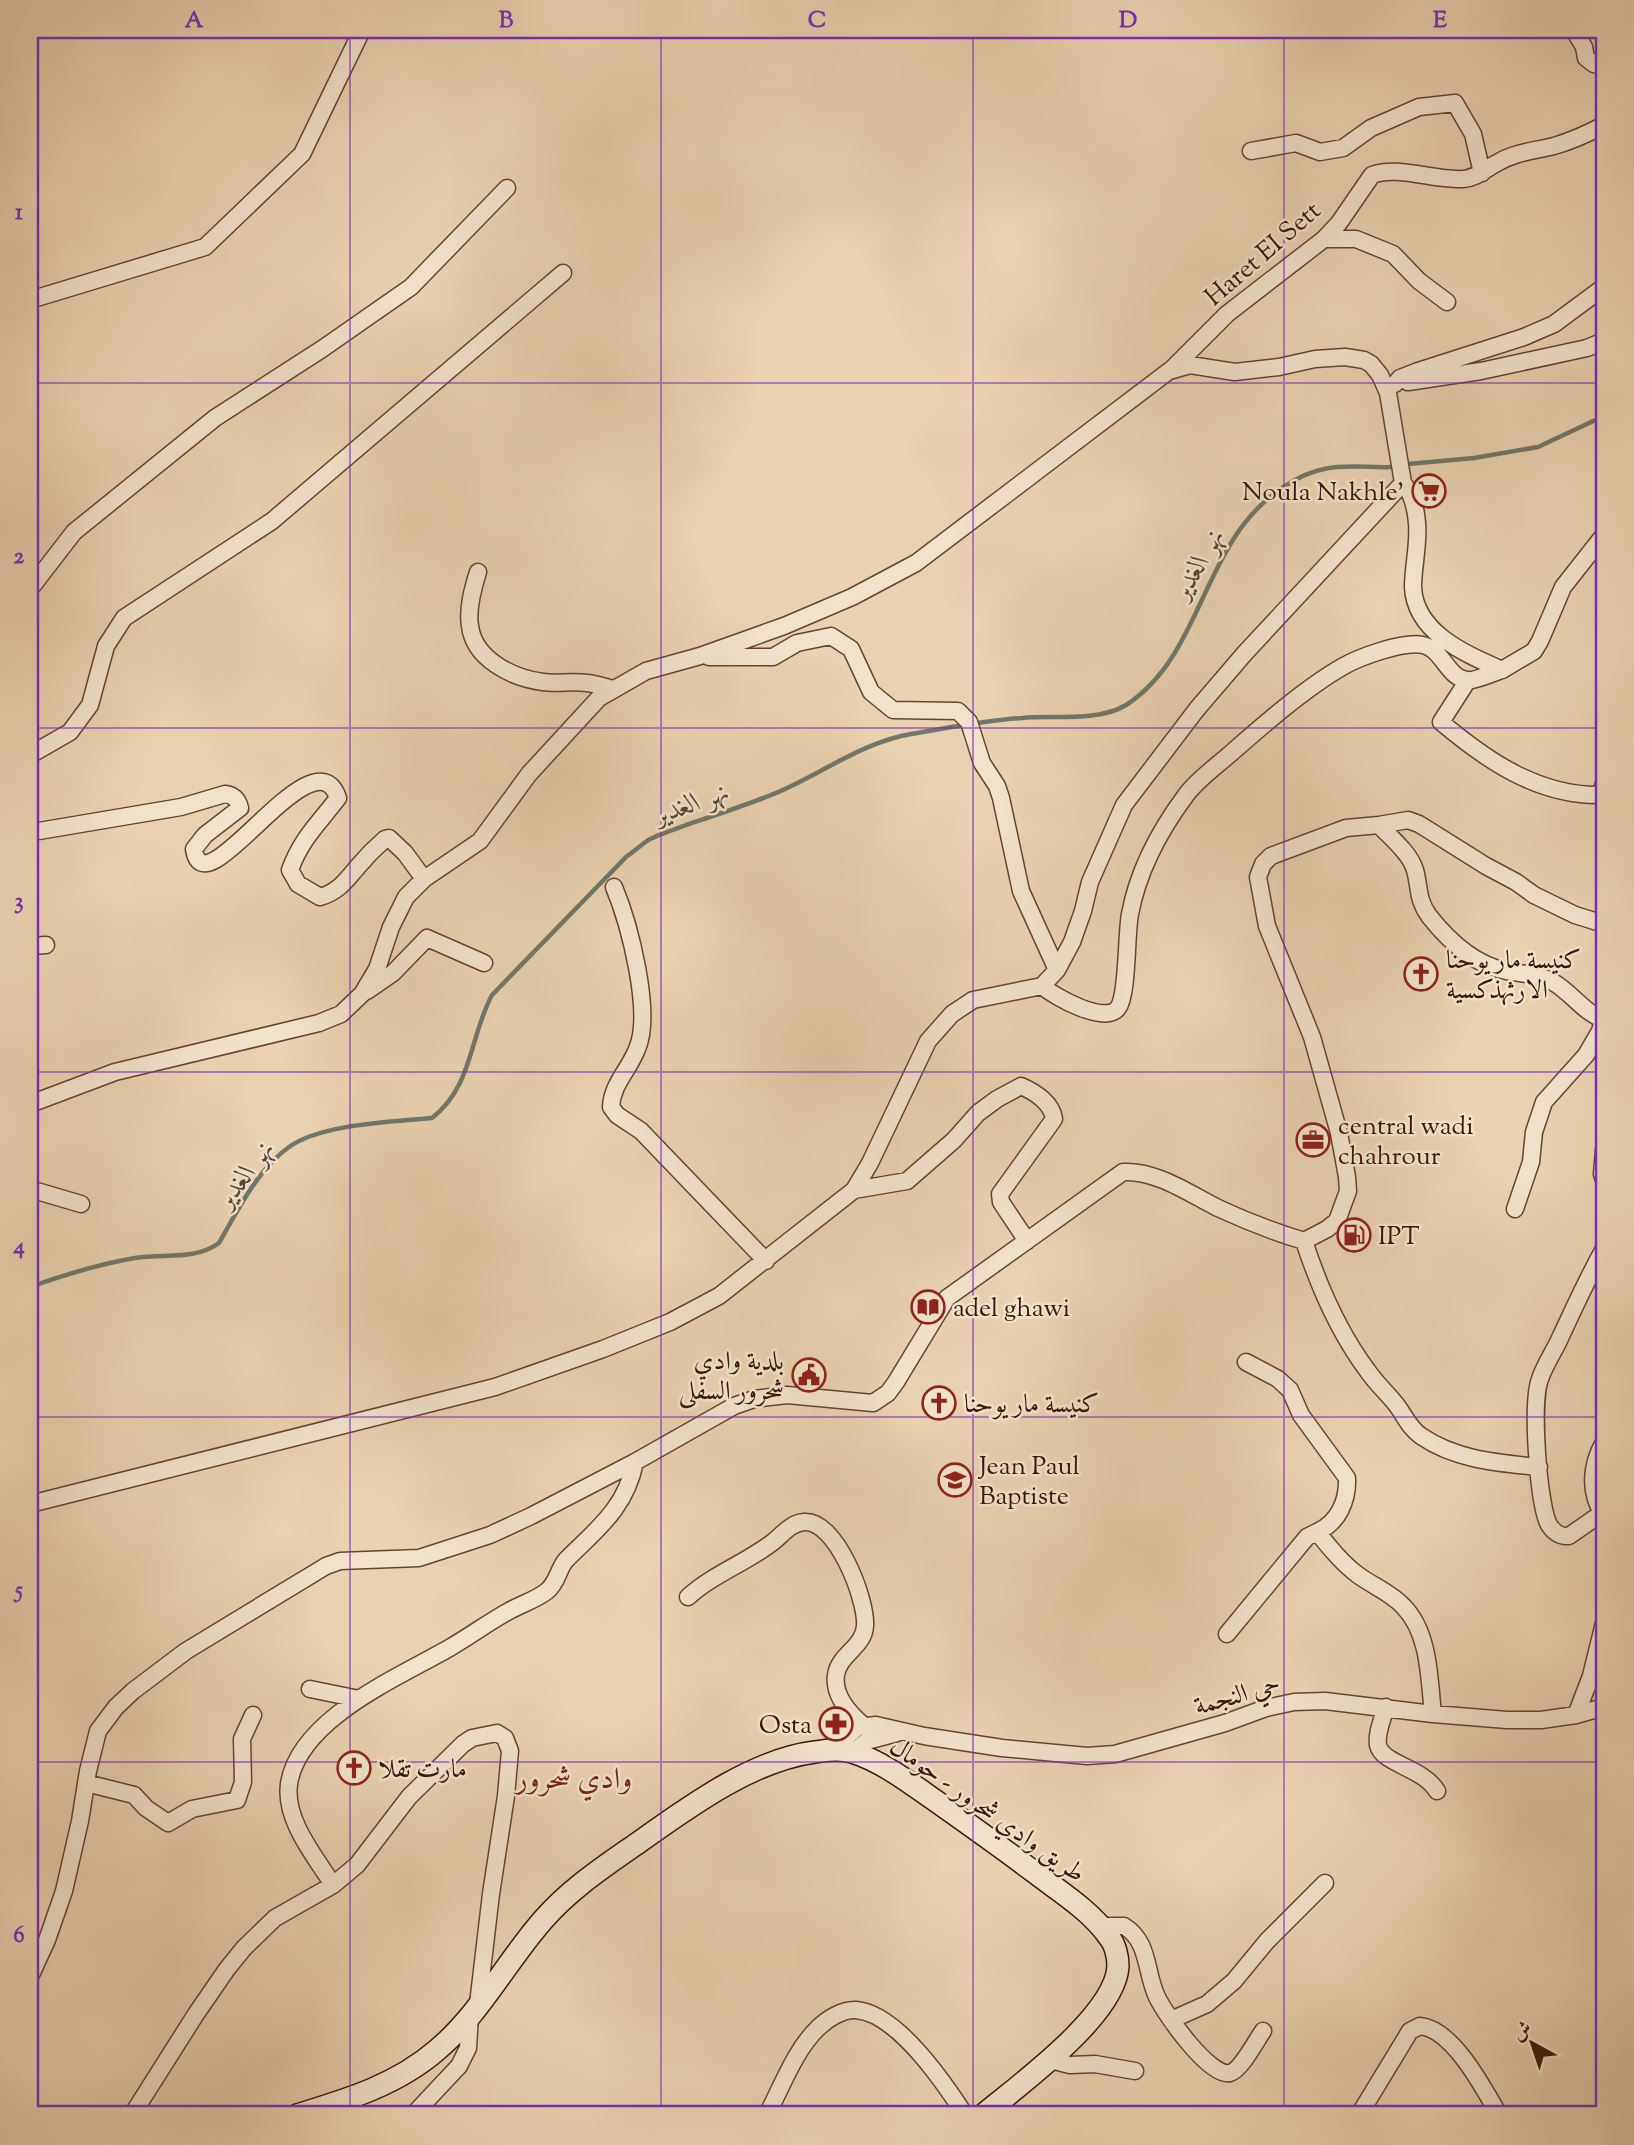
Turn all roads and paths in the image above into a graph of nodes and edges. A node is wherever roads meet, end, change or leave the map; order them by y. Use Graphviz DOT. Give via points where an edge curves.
graph roads {
  1 [pos="362,30"];
  2 [pos="1574,30"];
  3 [pos="1604,66"];
  4 [pos="1604,125"];
  5 [pos="1251,151"];
  6 [pos="1482,173"];
  7 [pos="507,188"];
  8 [pos="1324,239"];
  9 [pos="563,273"];
  10 [pos="1604,286"];
  11 [pos="30,300"];
  12 [pos="1447,302"];
  13 [pos="1604,341"];
  14 [pos="1169,371"];
  15 [pos="1390,385"];
  16 [pos="1403,483"];
  17 [pos="1604,535"];
  18 [pos="478,572"];
  19 [pos="30,589"];
  20 [pos="700,656"];
  21 [pos="1502,670"];
  22 [pos="1468,680"];
  23 [pos="613,689"];
  24 [pos="30,755"];
  25 [pos="1604,784"];
  26 [pos="1379,825"];
  27 [pos="39,831"];
  28 [pos="424,879"];
  29 [pos="614,887"];
  30 [pos="1604,924"];
  31 [pos="484,963"];
  32 [pos="1057,970"];
  33 [pos="1042,986"];
  34 [pos="362,994"];
  35 [pos="1604,1020"];
  36 [pos="30,1104"];
  37 [pos="1604,1150"];
  38 [pos="1604,1180"];
  39 [pos="30,1189"];
  40 [pos="854,1190"];
  41 [pos="81,1204"];
  42 [pos="1515,1209"];
  43 [pos="1027,1241"];
  44 [pos="1304,1241"];
  45 [pos="1604,1249"];
  46 [pos="766,1261"];
  47 [pos="1246,1362"];
  48 [pos="1604,1442"];
  49 [pos="635,1462"];
  50 [pos="1539,1467"];
  51 [pos="30,1504"];
  52 [pos="1603,1514"];
  53 [pos="1317,1532"];
  54 [pos="688,1597"];
  55 [pos="1604,1623"];
  56 [pos="1227,1634"];
  57 [pos="310,1689"];
  58 [pos="359,1699"];
  59 [pos="1386,1707"];
  60 [pos="1604,1707"];
  61 [pos="1433,1714"];
  62 [pos="253,1715"];
  63 [pos="1576,1715"];
  64 [pos="863,1725"];
  65 [pos="903,1732"];
  66 [pos="846,1751"];
  67 [pos="86,1783"];
  68 [pos="1437,1791"];
  69 [pos="1325,1883"];
  70 [pos="333,1885"];
  71 [pos="1099,1926"];
  72 [pos="30,1977"];
  73 [pos="474,2010"];
  74 [pos="1171,2020"];
  75 [pos="1263,2031"];
  76 [pos="1050,2060"];
  77 [pos="1135,2071"];
  78 [pos="132,2115"];
  79 [pos="297,2115"];
  80 [pos="413,2115"];
  81 [pos="767,2115"];
  82 [pos="965,2115"];
  83 [pos="982,2115"];
  84 [pos="1359,2115"];
  85 [pos="1499,2115"];
  1 -- 11 [label="street" via="302,154 205,247"];
  2 -- 3 [label="street" via="1586,58"];
  4 -- 6 [label="street" via="1553,146 1511,156"];
  5 -- 6 [label="street" via="1297,143 1320,152 1343,148 1371,128 1419,107 1455,103 1474,134"];
  6 -- 8 [label="street, Haret EI Sett" via="1466,179 1396,172 1371,175"];
  7 -- 19 [label="street" via="411,287 215,418 74,532"];
  8 -- 12 [label="street" via="1356,239 1393,254"];
  8 -- 14 [label="street, Haret EI Sett" via="1227,314"];
  9 -- 24 [label="street" via="272,521 124,618 106,646 90,705 69,732"];
  10 -- 15 [label="street" via="1554,324"];
  13 -- 15 [label="street" via="1481,372"];
  14 -- 15 [label="street" via="1190,365 1235,372 1345,357 1371,364"];
  14 -- 20 [label="street, Haret EI Sett" via="916,563 818,612"];
  15 -- 16 [label="street"];
  16 -- 21 [label="street" via="1416,513 1413,586 1419,613 1448,641"];
  16 -- 32 [label="street" via="1196,709 1124,806"];
  17 -- 21 [label="street" via="1563,587 1534,651"];
  18 -- 23 [label="street" via="470,629 494,664 522,678 585,682"];
  20 -- 23 [label="street" via="646,671"];
  20 -- 32 [label="street" via="773,657 797,643 831,636 851,649 871,692 893,710 958,711 971,728 982,763 997,786 1021,891"];
  21 -- 22 [label="street"];
  22 -- 25 [label="street" via="1441,722 1480,755 1524,779 1580,795 1600,795"];
  22 -- 33 [label="street" via="1452,673 1438,653 1425,645 1373,654 1340,668 1268,721 1187,793 1139,877 1130,914 1124,995 1118,1009 1100,1013 1060,999"];
  23 -- 28 [label="street" via="598,698 529,774 480,841"];
  26 -- 30 [label="street" via="1408,820 1419,824 1534,895"];
  26 -- 35 [label="street" via="1410,860 1419,897 1429,915 1468,954 1493,968 1545,978 1585,1011"];
  26 -- 44 [label="street" via="1346,828 1281,851 1263,864 1258,877 1267,926 1312,1037 1347,1177 1348,1191 1337,1221"];
  27 -- 28 [label="street" via="231,794 240,808 194,849 199,863 207,865 285,798 316,781 335,788 338,797 297,851 290,870 298,884 320,897 332,894 389,838"];
  28 -- 34 [label="street" via="406,897"];
  29 -- 46 [label="street" via="638,966 641,1036 616,1084 611,1107 641,1131"];
  31 -- 34 [label="street" via="427,938 393,973"];
  32 -- 33 [label="street"];
  33 -- 40 [label="street" via="964,1004 928,1041"];
  34 -- 36 [label="street" via="341,1014 319,1023 115,1072"];
  35 -- 42 [label="street" via="1586,1055 1544,1102"];
  37 -- 38 [label="street"];
  39 -- 41 [label="street"];
  40 -- 43 [label="street" via="907,1181 978,1113 1021,1086 1035,1092 1054,1119 1000,1194"];
  40 -- 46 [label="street"];
  43 -- 44 [label="street" via="1116,1175 1132,1171"];
  43 -- 49 [label="street" via="947,1298 896,1382 873,1403 787,1395 754,1399"];
  44 -- 50 [label="street" via="1344,1335 1413,1430 1465,1457"];
  45 -- 50 [label="street" via="1539,1380"];
  46 -- 51 [label="street" via="719,1296 670,1322 495,1387"];
  47 -- 53 [label="street" via="1290,1390 1301,1415 1347,1478 1339,1512 1329,1527"];
  48 -- 52 [label="street" via="1593,1478 1594,1498"];
  49 -- 58 [label="street" via="620,1502 564,1563 556,1582 545,1592"];
  49 -- 67 [label="street" via="531,1516 439,1553 340,1561 311,1573 186,1651 133,1691 99,1731"];
  50 -- 52 [label="street" via="1545,1513 1556,1533 1569,1536"];
  53 -- 56 [label="street" via="1307,1537"];
  53 -- 61 [label="street" via="1338,1559 1390,1594 1410,1615 1423,1645"];
  54 -- 64 [label="street" via="792,1525 817,1524 843,1554 858,1586 866,1620 863,1637 839,1664 835,1676 844,1705"];
  55 -- 63 [label="street"];
  57 -- 58 [label="street"];
  58 -- 70 [label="street" via="310,1740 289,1784 290,1806 299,1829"];
  59 -- 61 [label="street, حي النجمة"];
  59 -- 65 [label="street, حي النجمة" via="1294,1702 1115,1754 1087,1756"];
  59 -- 68 [label="street" via="1378,1744 1382,1754 1427,1778"];
  60 -- 63 [label="street, حي النجمة"];
  61 -- 63 [label="street, حي النجمة" via="1541,1720"];
  62 -- 67 [label="street" via="242,1739 243,1782 234,1802 192,1809 168,1823 134,1795"];
  64 -- 65 [label="street, حي النجمة"];
  64 -- 66 [label="street" via="846,1737"];
  65 -- 66 [label="street"];
  66 -- 71 [label="main road, طريق وادي شحرور - حومال" via="906,1780 970,1824"];
  66 -- 73 [label="main road" via="789,1757 758,1768 670,1821 581,1883 544,1919"];
  67 -- 72 [label="street" via="64,1891"];
  69 -- 74 [label="street" via="1234,1981 1207,2004"];
  70 -- 73 [label="street" via="357,1865 409,1797 463,1744 488,1734 505,1738 510,1751 506,1796"];
  70 -- 78 [label="street" via="275,1918 244,1948"];
  71 -- 74 [label="street" via="1124,1926 1139,1939 1157,1998"];
  71 -- 76 [label="main road, طريق وادي شحرور - حومال" via="1116,1951 1116,1981 1099,2008"];
  73 -- 79 [label="main road" via="437,2050 402,2075 366,2093"];
  73 -- 80 [label="street" via="468,2048 458,2066"];
  74 -- 75 [label="street" via="1221,2073 1239,2067"];
  76 -- 77 [label="street"];
  76 -- 83 [label="main road, طريق وادي شحرور - حومال"];
  81 -- 82 [label="street" via="804,2044 818,2027 835,2015 856,2010 900,2033 943,2081"];
  84 -- 85 [label="street" via="1410,2031 1420,2026 1436,2030 1457,2052"];
}
